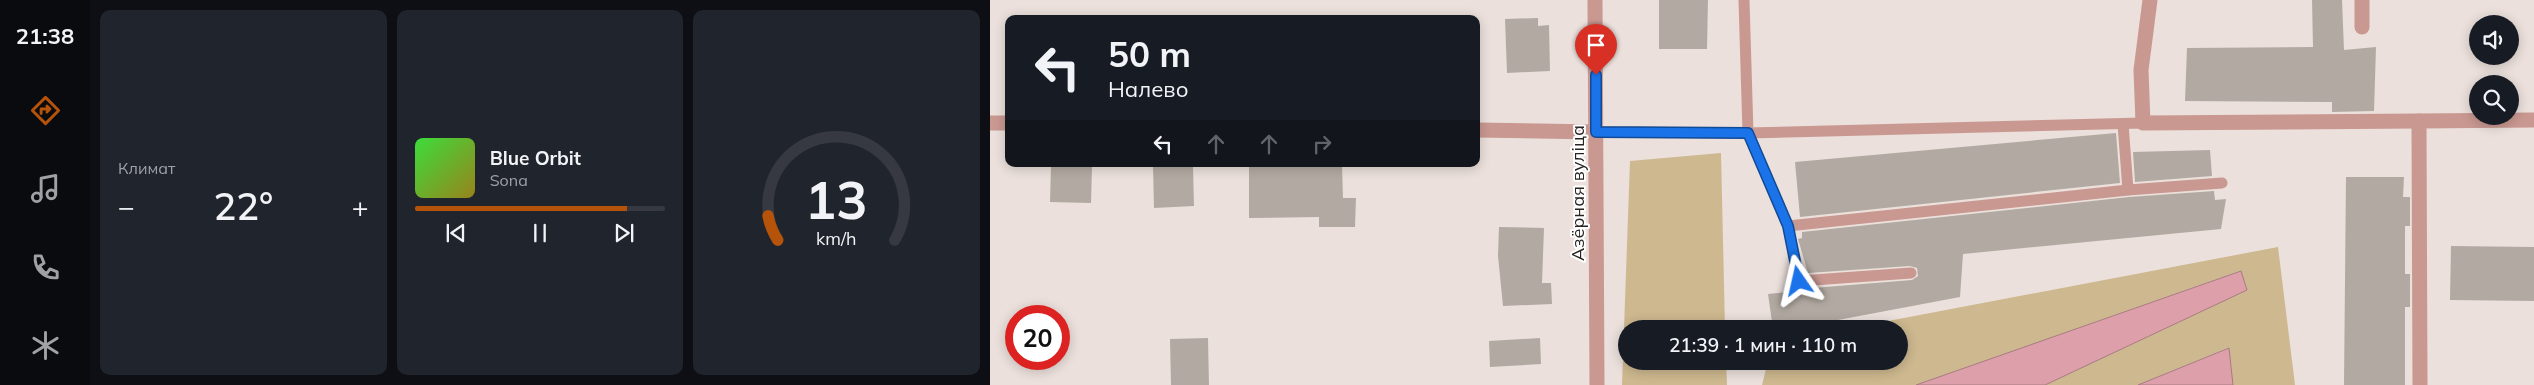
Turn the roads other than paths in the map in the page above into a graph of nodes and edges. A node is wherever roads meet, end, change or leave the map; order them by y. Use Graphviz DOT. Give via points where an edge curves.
graph roads {
  1 [pos="1595,0"];
  2 [pos="1744,0"];
  3 [pos="2150,0"];
  4 [pos="2362,0"];
  5 [pos="2362,27"];
  6 [pos="2534,120"];
  7 [pos="2419,121"];
  8 [pos="990,123"];
  9 [pos="1005,123"];
  10 [pos="2142,123"];
  11 [pos="2122,124"];
  12 [pos="1480,130"];
  13 [pos="1596,132"];
  14 [pos="1748,133"];
  15 [pos="2222,183"];
  16 [pos="2128,190"];
  17 [pos="1788,226"];
  18 [pos="1911,273"];
  19 [pos="1597,385"];
  20 [pos="2420,385"];
  1 -- 13 [label="street, Азёрная вуліца"];
  2 -- 14 [label="lane"];
  3 -- 10 [label="street" via="2141,70"];
  4 -- 5 [label="street"];
  6 -- 7 [label="street"];
  7 -- 10 [label="street"];
  7 -- 20 [label="street"];
  8 -- 9 [label="street"];
  10 -- 11 [label="lane"];
  11 -- 14 [label="lane"];
  11 -- 16 [label="lane"];
  12 -- 13 [label="street"];
  13 -- 14 [label="lane"];
  13 -- 19 [label="street, Азёрная вуліца"];
  14 -- 17 [label="lane"];
  15 -- 16 [label="lane"];
  16 -- 17 [label="lane"];
  17 -- 18 [label="lane" via="1799,281"];
}
